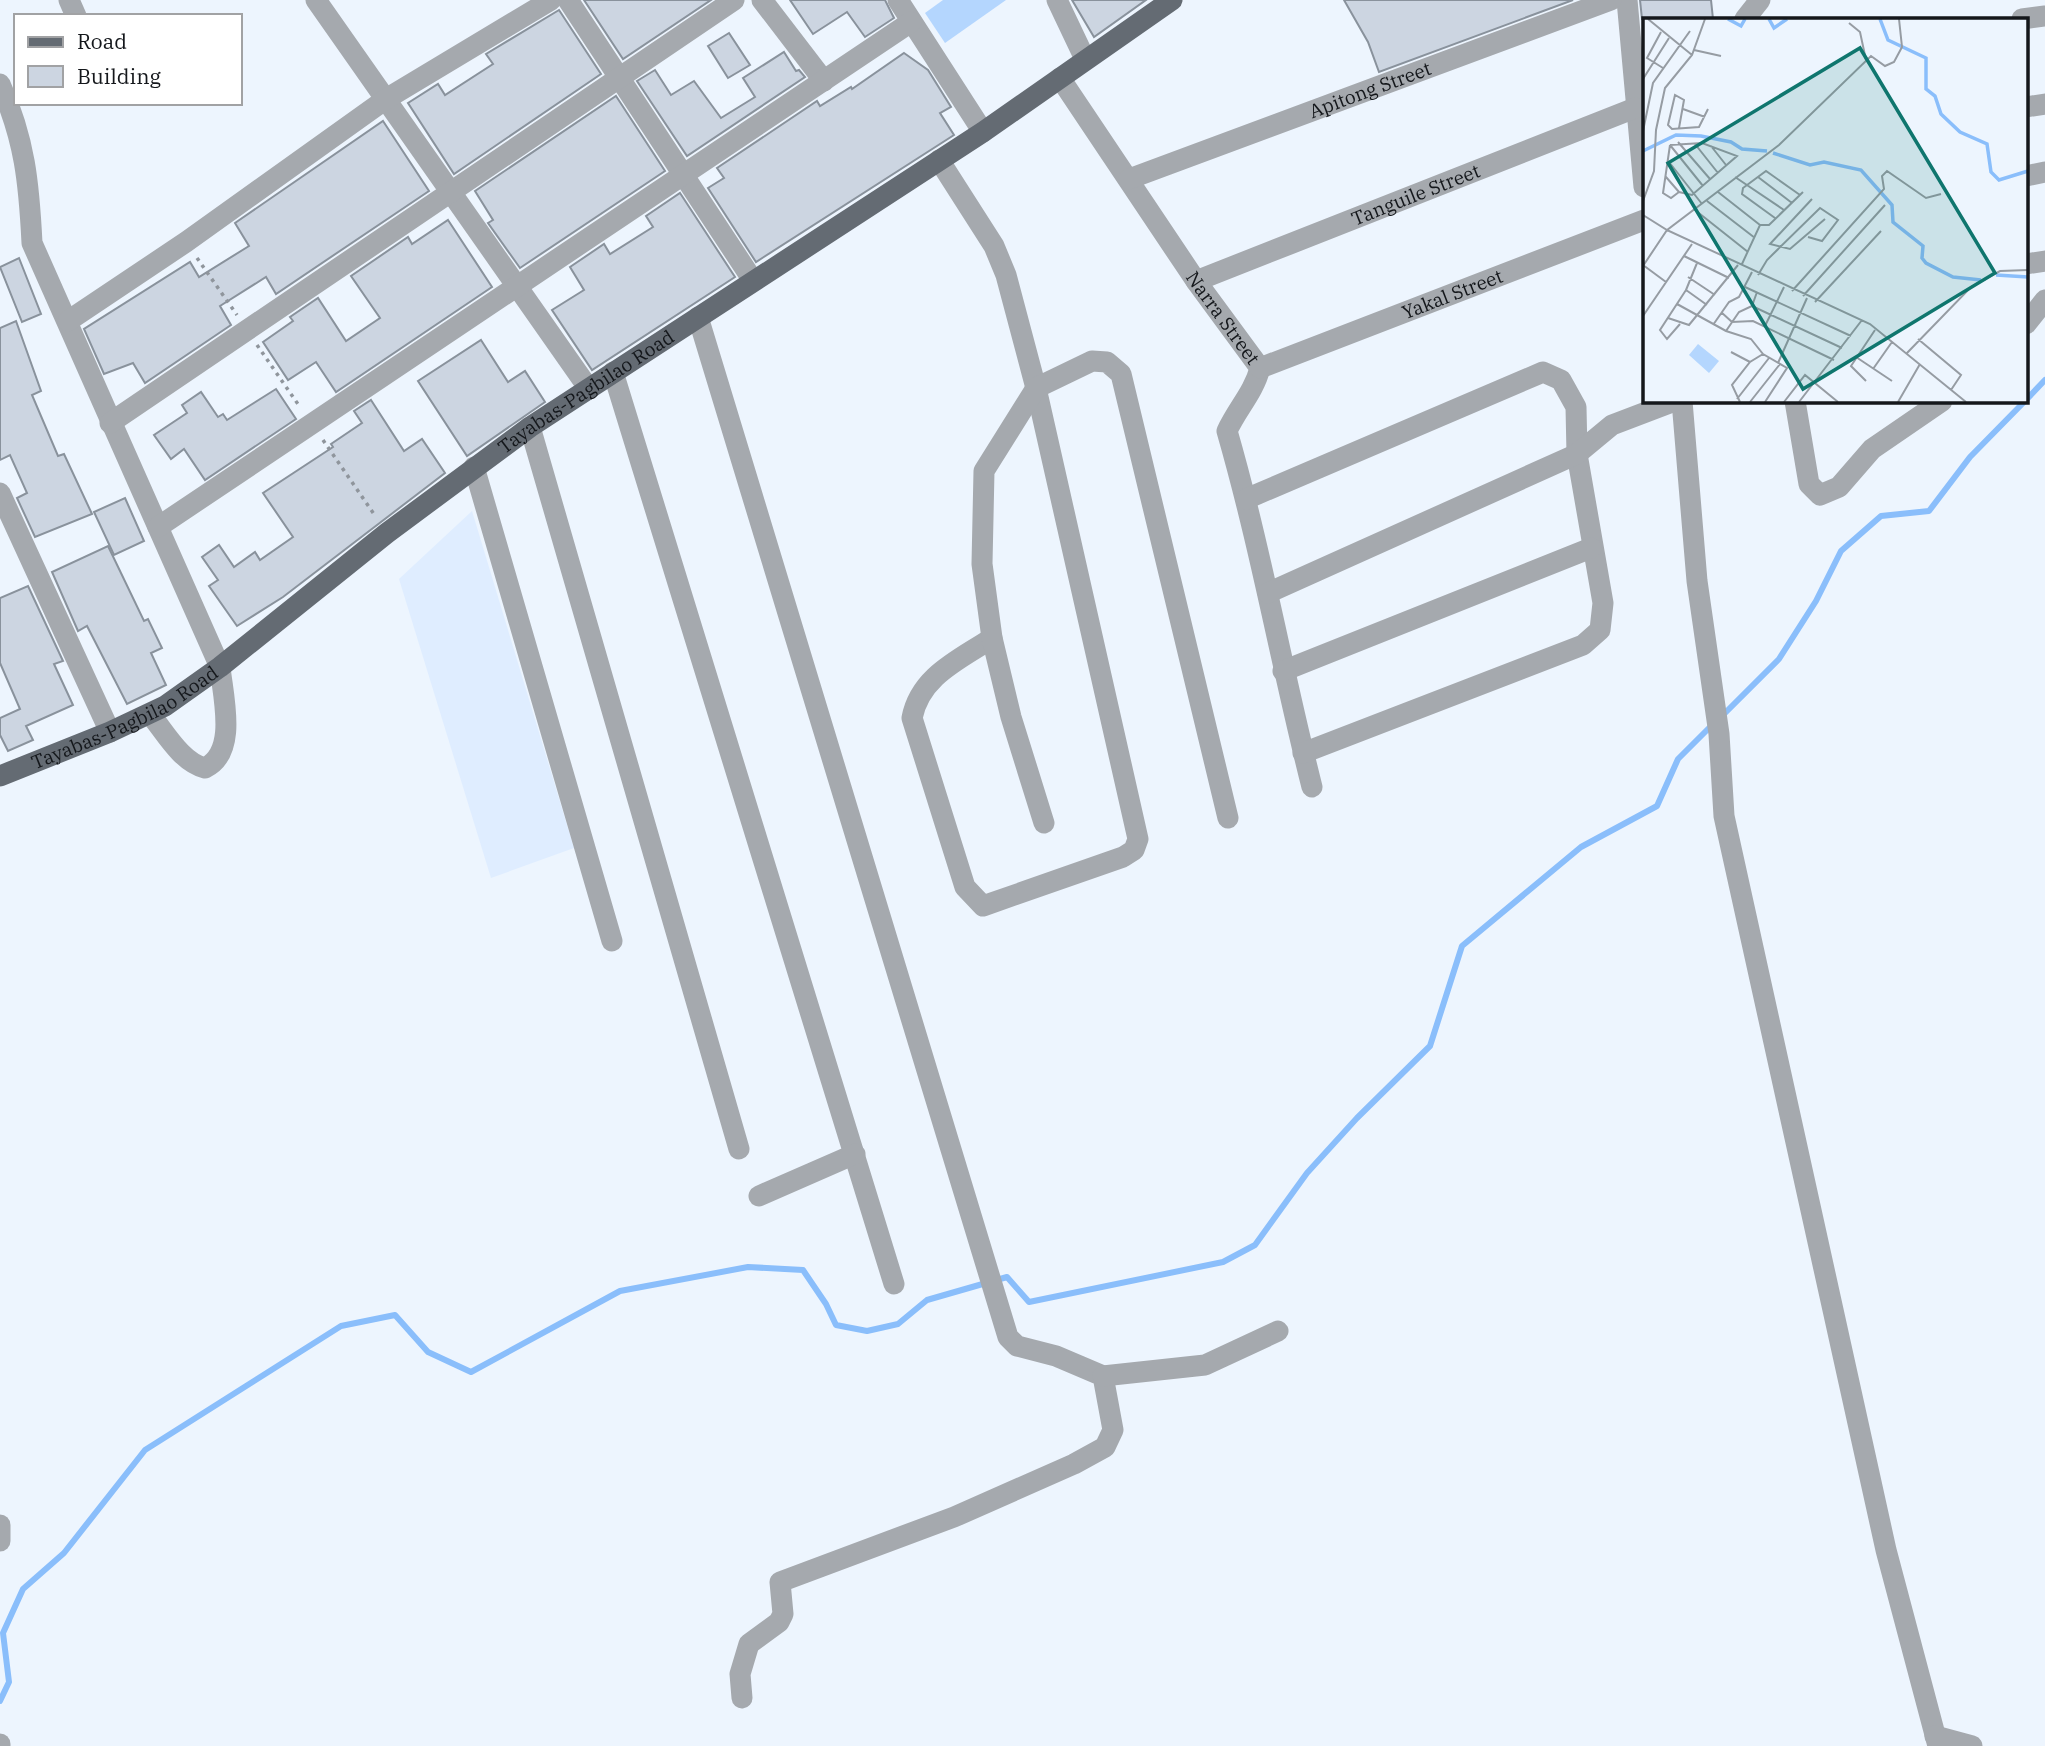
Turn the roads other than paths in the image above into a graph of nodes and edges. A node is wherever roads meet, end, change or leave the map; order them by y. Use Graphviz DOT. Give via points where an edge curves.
graph roads {
  1 [pos="316,0"];
  2 [pos="551,0"];
  3 [pos="569,0"];
  4 [pos="734,0"];
  5 [pos="762,0"];
  6 [pos="898,0"];
  7 [pos="1058,0"];
  8 [pos="1172,0"];
  9 [pos="1611,0"];
  10 [pos="1627,0"];
  11 [pos="1760,0"];
  12 [pos="2032,0"];
  13 [pos="2045,10"];
  14 [pos="1746,18"];
  15 [pos="911,22"];
  16 [pos="1085,59"];
  17 [pos="1638,67"];
  18 [pos="620,78"];
  19 [pos="1060,78"];
  20 [pos="824,81"];
  21 [pos="0,84"];
  22 [pos="386,99"];
  23 [pos="9,106"];
  24 [pos="1634,108"];
  25 [pos="983,132"];
  26 [pos="939,160"];
  27 [pos="684,175"];
  28 [pos="1129,179"];
  29 [pos="1643,179"];
  30 [pos="451,192"];
  31 [pos="1643,220"];
  32 [pos="752,279"];
  33 [pos="1196,281"];
  34 [pos="517,287"];
  35 [pos="2045,300"];
  36 [pos="698,317"];
  37 [pos="68,321"];
  38 [pos="2028,321"];
  39 [pos="1260,368"];
  40 [pos="613,372"];
  41 [pos="1036,388"];
  42 [pos="589,389"];
  43 [pos="1672,402"];
  44 [pos="1682,402"];
  45 [pos="1796,402"];
  46 [pos="1941,402"];
  47 [pos="110,423"];
  48 [pos="530,426"];
  49 [pos="1577,454"];
  50 [pos="474,467"];
  51 [pos="0,493"];
  52 [pos="1246,499"];
  53 [pos="158,527"];
  54 [pos="1591,548"];
  55 [pos="1268,593"];
  56 [pos="992,638"];
  57 [pos="220,667"];
  58 [pos="1283,671"];
  59 [pos="150,714"];
  60 [pos="110,732"];
  61 [pos="1303,753"];
  62 [pos="0,776"];
  63 [pos="1312,787"];
  64 [pos="1228,818"];
  65 [pos="1044,823"];
  66 [pos="612,941"];
  67 [pos="739,1149"];
  68 [pos="855,1154"];
  69 [pos="759,1196"];
  70 [pos="894,1284"];
  71 [pos="1278,1331"];
  72 [pos="1102,1376"];
  73 [pos="0,1525"];
  74 [pos="0,1541"];
  75 [pos="742,1698"];
  76 [pos="1936,1741"];
  77 [pos="1972,1746"];
  1 -- 22 [label="street"];
  2 -- 22 [label="street"];
  3 -- 18 [label="street"];
  4 -- 18 [label="street"];
  5 -- 20 [label="street"];
  6 -- 15 [label="street"];
  7 -- 16 [label="street"];
  8 -- 16 [label="main road, Tayabas-Pagbilao Road"];
  9 -- 28 [label="street, Apitong Street"];
  10 -- 17 [label="street"];
  11 -- 14 [label="street"];
  12 -- 13 [label="street"];
  15 -- 20 [label="street"];
  15 -- 25 [label="street"];
  16 -- 19 [label="main road, Tayabas-Pagbilao Road"];
  17 -- 24 [label="street"];
  18 -- 27 [label="street"];
  18 -- 30 [label="street"];
  19 -- 25 [label="main road, Tayabas-Pagbilao Road"];
  19 -- 28 [label="street, Narra Street"];
  20 -- 27 [label="street"];
  21 -- 23 [label="street"];
  22 -- 30 [label="street"];
  22 -- 37 [label="street"];
  23 -- 37 [label="street" via="29,175 32,243"];
  24 -- 29 [label="street"];
  24 -- 33 [label="street, Tanguile Street"];
  25 -- 26 [label="main road, Tayabas-Pagbilao Road"];
  26 -- 32 [label="main road, Tayabas-Pagbilao Road"];
  26 -- 41 [label="street" via="994,246"];
  27 -- 32 [label="street"];
  27 -- 34 [label="street"];
  28 -- 33 [label="street, Narra Street"];
  30 -- 34 [label="street"];
  30 -- 47 [label="street"];
  31 -- 39 [label="street, Yakal Street"];
  32 -- 36 [label="main road, Tayabas-Pagbilao Road"];
  33 -- 39 [label="street, Narra Street"];
  34 -- 42 [label="street"];
  34 -- 53 [label="street"];
  35 -- 38 [label="street"];
  36 -- 40 [label="main road, Tayabas-Pagbilao Road"];
  36 -- 72 [label="street" via="1008,1337 1017,1346 1056,1356"];
  37 -- 47 [label="street"];
  39 -- 52 [label="street, Narra Street" via="1256,388 1238,407 1227,431"];
  40 -- 42 [label="main road, Tayabas-Pagbilao Road"];
  40 -- 68 [label="street"];
  41 -- 56 [label="street" via="984,471 982,564"];
  41 -- 56 [label="street" via="1138,839 1134,850 1123,857 983,906 965,887 912,718 915,699 931,678"];
  41 -- 64 [label="street" via="1091,362 1107,362 1121,374"];
  42 -- 48 [label="main road, Tayabas-Pagbilao Road"];
  43 -- 49 [label="street" via="1612,425"];
  44 -- 76 [label="street" via="1724,816 1886,1550"];
  45 -- 46 [label="street" via="1809,484 1820,495 1839,487 1872,449"];
  47 -- 53 [label="street"];
  48 -- 50 [label="main road, Tayabas-Pagbilao Road"];
  48 -- 67 [label="street"];
  49 -- 52 [label="street" via="1576,407 1562,380 1543,373"];
  49 -- 54 [label="street"];
  49 -- 55 [label="street"];
  50 -- 57 [label="main road, Tayabas-Pagbilao Road"];
  50 -- 66 [label="street"];
  51 -- 60 [label="street"];
  52 -- 55 [label="street, Narra Street"];
  53 -- 57 [label="street"];
  54 -- 58 [label="street"];
  54 -- 61 [label="street" via="1603,603 1600,630 1583,645"];
  55 -- 58 [label="street, Narra Street"];
  56 -- 65 [label="street"];
  57 -- 59 [label="main road, Tayabas-Pagbilao Road"];
  57 -- 59 [label="street" via="226,736 215,764 197,766"];
  58 -- 61 [label="street, Narra Street"];
  59 -- 60 [label="main road, Tayabas-Pagbilao Road"];
  60 -- 62 [label="main road, Tayabas-Pagbilao Road"];
  61 -- 63 [label="street, Narra Street"];
  68 -- 69 [label="street"];
  68 -- 70 [label="street"];
  71 -- 72 [label="street" via="1205,1365"];
  72 -- 75 [label="street" via="1113,1430 1105,1447 954,1517 780,1582 783,1614 749,1644 740,1674"];
  73 -- 74 [label="street"];
  76 -- 77 [label="street"];
}
